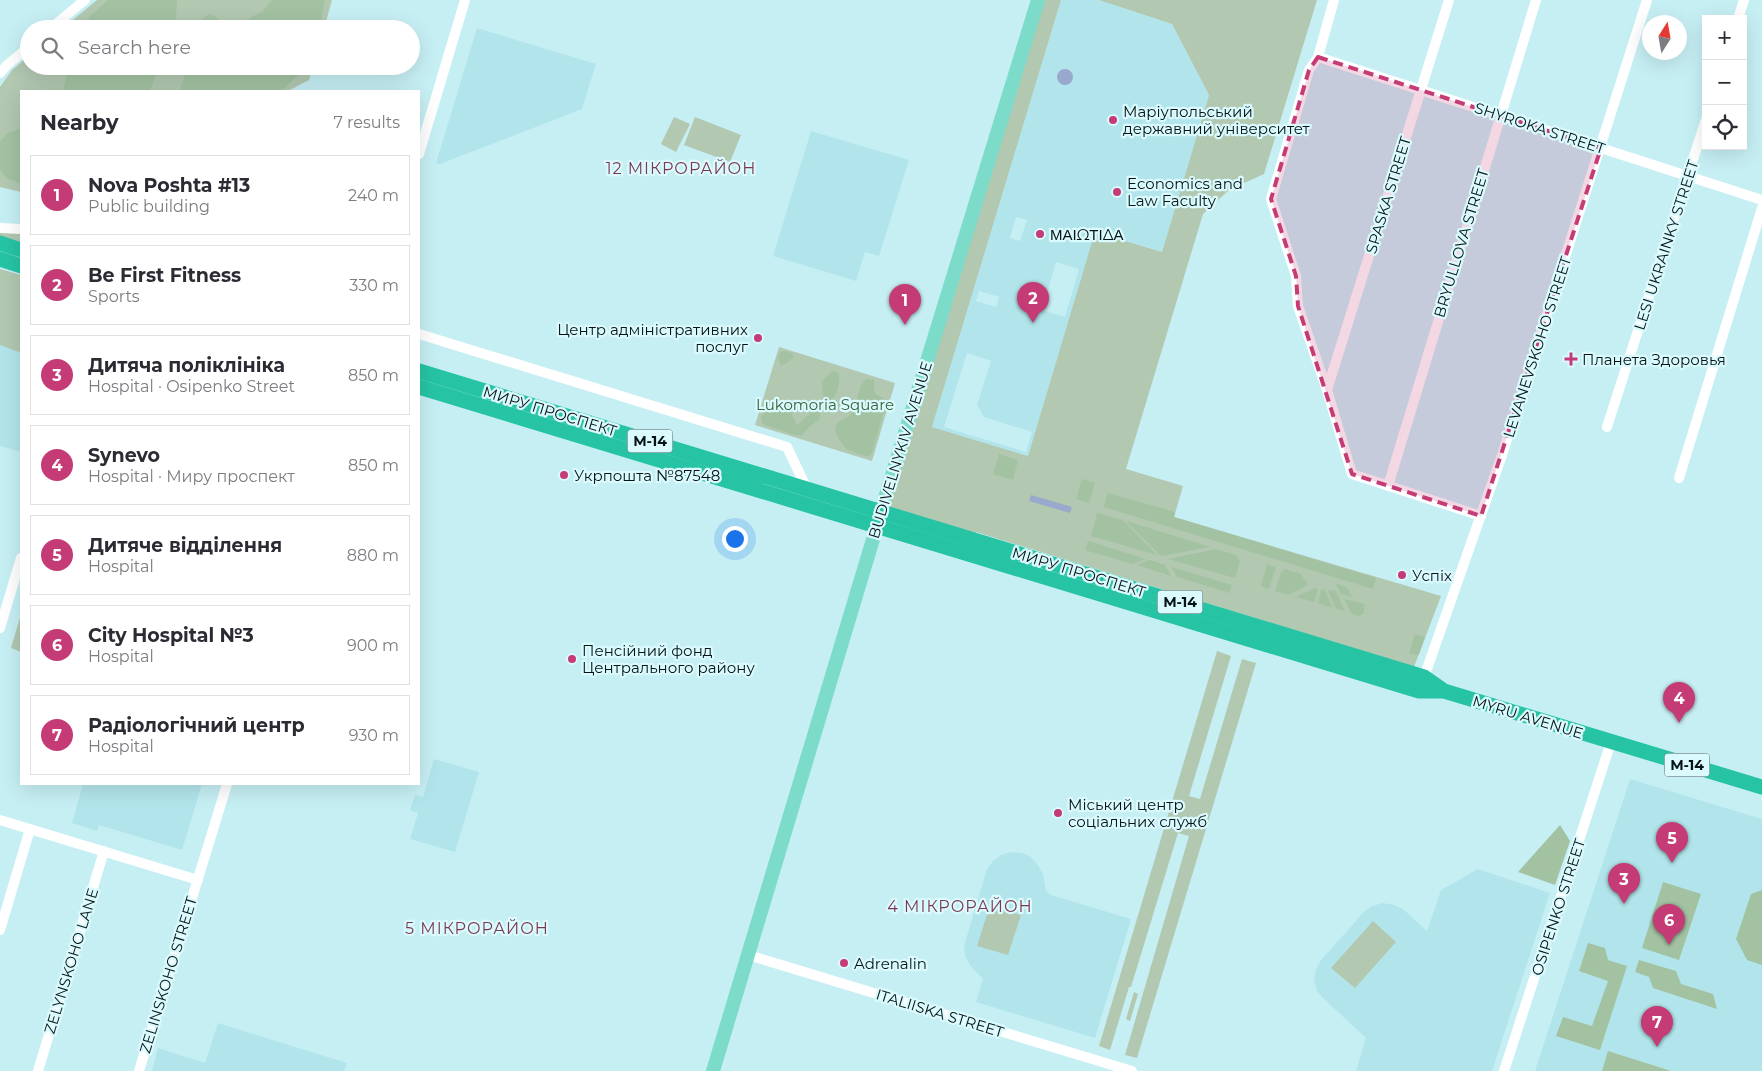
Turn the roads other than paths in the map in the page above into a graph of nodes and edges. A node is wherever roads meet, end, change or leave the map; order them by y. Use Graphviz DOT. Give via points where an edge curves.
graph roads {
  1 [pos="85,0"];
  2 [pos="465,0"];
  3 [pos="1038,0"];
  4 [pos="1334,0"];
  5 [pos="1449,0"];
  6 [pos="1536,0"];
  7 [pos="1647,0"];
  8 [pos="1744,0"];
  9 [pos="1739,15"];
  10 [pos="61,20"];
  11 [pos="20,54"];
  12 [pos="1318,57"];
  13 [pos="0,73"];
  14 [pos="1420,90"];
  15 [pos="1500,116"];
  16 [pos="1702,132"];
  17 [pos="1601,148"];
  18 [pos="420,151"];
  19 [pos="1688,176"];
  20 [pos="1762,200"];
  21 [pos="1762,208"];
  22 [pos="0,228"];
  23 [pos="20,229"];
  24 [pos="0,243"];
  25 [pos="20,250"];
  26 [pos="0,259"];
  27 [pos="20,266"];
  28 [pos="420,334"];
  29 [pos="420,371"];
  30 [pos="420,387"];
  31 [pos="1327,390"];
  32 [pos="1607,427"];
  33 [pos="1679,478"];
  34 [pos="1388,486"];
  35 [pos="807,489"];
  36 [pos="1481,516"];
  37 [pos="879,519"];
  38 [pos="20,561"];
  39 [pos="0,628"];
  40 [pos="1421,684"];
  41 [pos="1611,742"];
  42 [pos="227,785"];
  43 [pos="1762,787"];
  44 [pos="0,820"];
  45 [pos="30,829"];
  46 [pos="104,851"];
  47 [pos="198,880"];
  48 [pos="0,930"];
  49 [pos="748,955"];
  50 [pos="38,1071"];
  51 [pos="139,1071"];
  52 [pos="713,1071"];
  53 [pos="1132,1071"];
  54 [pos="1504,1071"];
  1 -- 10 [label="street"];
  2 -- 18 [label="street"];
  3 -- 37 [label="main road, BUDIVELNYKIV AVENUE"];
  4 -- 12 [label="street"];
  5 -- 14 [label="street, SPASKA STREET"];
  6 -- 15 [label="street, BRYULLOVA STREET"];
  7 -- 17 [label="street, LEVANEVSKOHO STREET"];
  8 -- 9 [label="street"];
  11 -- 13 [label="street"];
  12 -- 14 [label="street, SHYROKA STREET"];
  12 -- 31 [label="street" via="1309,70 1271,200 1296,276 1298,306"];
  14 -- 15 [label="street, SHYROKA STREET"];
  14 -- 31 [label="street, SPASKA STREET"];
  15 -- 17 [label="street, SHYROKA STREET"];
  15 -- 34 [label="street, BRYULLOVA STREET"];
  16 -- 19 [label="street, LESI UKRAINKY STREET"];
  17 -- 19 [label="street, SHYROKA STREET"];
  17 -- 36 [label="street, LEVANEVSKOHO STREET"];
  19 -- 20 [label="street, SHYROKA STREET"];
  19 -- 32 [label="street, LESI UKRAINKY STREET"];
  21 -- 33 [label="street"];
  22 -- 23 [label="street"];
  24 -- 25 [label="highway"];
  26 -- 27 [label="highway"];
  28 -- 35 [label="street" via="787,447"];
  29 -- 35 [label="highway, МИРУ ПРОСПЕКТ / М-14"];
  30 -- 37 [label="highway, М-14"];
  31 -- 34 [label="street" via="1352,474"];
  34 -- 36 [label="street"];
  35 -- 37 [label="highway, МИРУ ПРОСПЕКТ / М-14"];
  36 -- 40 [label="street, LEVANEVSKOHO STREET"];
  37 -- 40 [label="highway, МИРУ ПРОСПЕКТ / М-14"];
  37 -- 49 [label="main road, BUDIVELNYKIV AVENUE"];
  38 -- 39 [label="street"];
  40 -- 41 [label="highway, MYRU AVENUE / М-14"];
  41 -- 43 [label="highway, М-14"];
  41 -- 54 [label="street, OSIPENKO STREET"];
  42 -- 47 [label="street, ZELINSKOHO STREET"];
  44 -- 45 [label="street"];
  45 -- 46 [label="street"];
  45 -- 48 [label="street"];
  46 -- 47 [label="street"];
  46 -- 50 [label="street, ZELYNSKOHO LANE"];
  47 -- 51 [label="street, ZELINSKOHO STREET"];
  49 -- 52 [label="main road, BUDIVELNYKIV AVENUE"];
  49 -- 53 [label="street, ITALIISKA STREET"];
}
